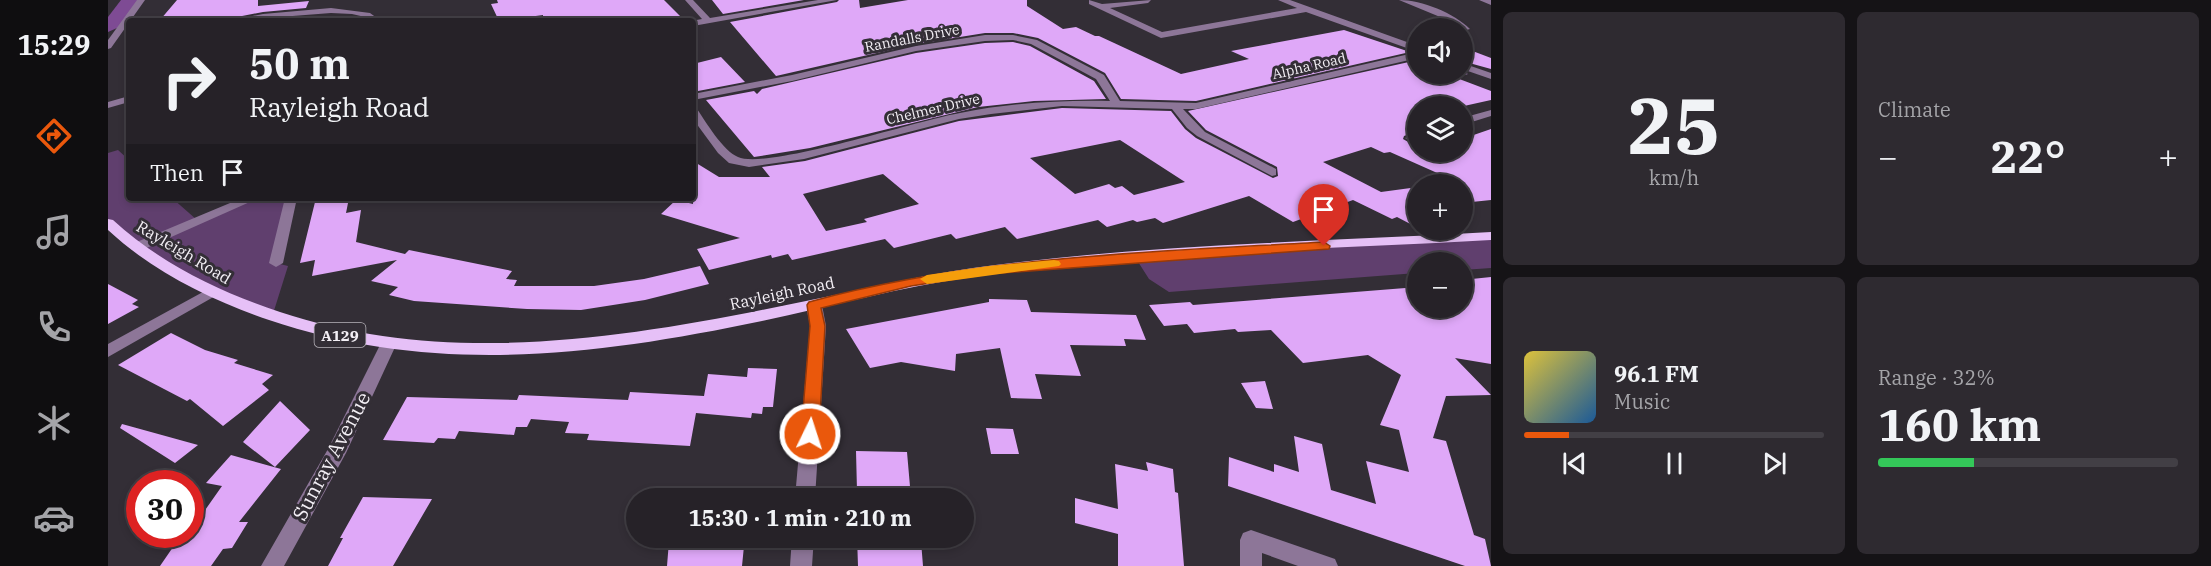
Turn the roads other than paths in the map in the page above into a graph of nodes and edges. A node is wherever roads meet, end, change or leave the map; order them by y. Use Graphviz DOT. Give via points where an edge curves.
graph roads {
  1 [pos="141,0"];
  2 [pos="689,0"];
  3 [pos="833,0"];
  4 [pos="1282,0"];
  5 [pos="1403,0"];
  6 [pos="1483,0"];
  7 [pos="1148,1"];
  8 [pos="1092,2"];
  9 [pos="1491,3"];
  10 [pos="1102,6"];
  11 [pos="1307,9"];
  12 [pos="132,18"];
  13 [pos="258,18"];
  14 [pos="374,18"];
  15 [pos="1450,18"];
  16 [pos="708,21"];
  17 [pos="696,23"];
  18 [pos="124,33"];
  19 [pos="1407,45"];
  20 [pos="108,46"];
  21 [pos="1407,58"];
  22 [pos="1473,70"];
  23 [pos="1491,76"];
  24 [pos="696,96"];
  25 [pos="1116,103"];
  26 [pos="1206,104"];
  27 [pos="1176,107"];
  28 [pos="1491,113"];
  29 [pos="696,115"];
  30 [pos="1473,119"];
  31 [pos="1272,172"];
  32 [pos="246,201"];
  33 [pos="290,201"];
  34 [pos="108,223"];
  35 [pos="1491,236"];
  36 [pos="137,247"];
  37 [pos="276,263"];
  38 [pos="212,292"];
  39 [pos="814,305"];
  40 [pos="388,345"];
  41 [pos="108,351"];
  42 [pos="806,488"];
  43 [pos="802,548"];
  44 [pos="272,566"];
  45 [pos="801,566"];
  46 [pos="1251,566"];
  47 [pos="1327,566"];
  1 -- 12 [label="street"];
  2 -- 16 [label="street"];
  3 -- 16 [label="street"];
  4 -- 11 [label="street"];
  5 -- 15 [label="street"];
  6 -- 9 [label="street"];
  7 -- 10 [label="street"];
  8 -- 10 [label="street"];
  10 -- 11 [label="street" via="1161,35"];
  11 -- 19 [label="street"];
  13 -- 14 [label="street" via="337,9"];
  16 -- 17 [label="street"];
  18 -- 20 [label="street"];
  21 -- 26 [label="street, Alpha Road"];
  22 -- 23 [label="street"];
  24 -- 25 [label="street, Randalls Drive" via="915,49 1006,36 1034,42 1100,77"];
  25 -- 27 [label="street, Chelmer Drive"];
  25 -- 29 [label="street, Chelmer Drive" via="1062,103 959,116 804,155 749,163 733,160 722,152"];
  26 -- 27 [label="street, Chelmer Drive"];
  27 -- 31 [label="street" via="1201,134"];
  28 -- 30 [label="street"];
  32 -- 36 [label="street"];
  33 -- 37 [label="street"];
  34 -- 36 [label="main road, Rayleigh Road / A129"];
  35 -- 39 [label="main road, Rayleigh Road / A129" via="1000,269 911,282"];
  36 -- 38 [label="main road, Rayleigh Road / A129"];
  38 -- 40 [label="main road, Rayleigh Road / A129" via="291,324"];
  38 -- 41 [label="street"];
  39 -- 40 [label="main road, Rayleigh Road / A129" via="708,326 561,347 500,350"];
  39 -- 42 [label="street" via="818,326"];
  40 -- 44 [label="street, Sunray Avenue" via="336,453"];
  43 -- 45 [label="street"];
  46 -- 47 [label="street" via="1251,540"];
}
